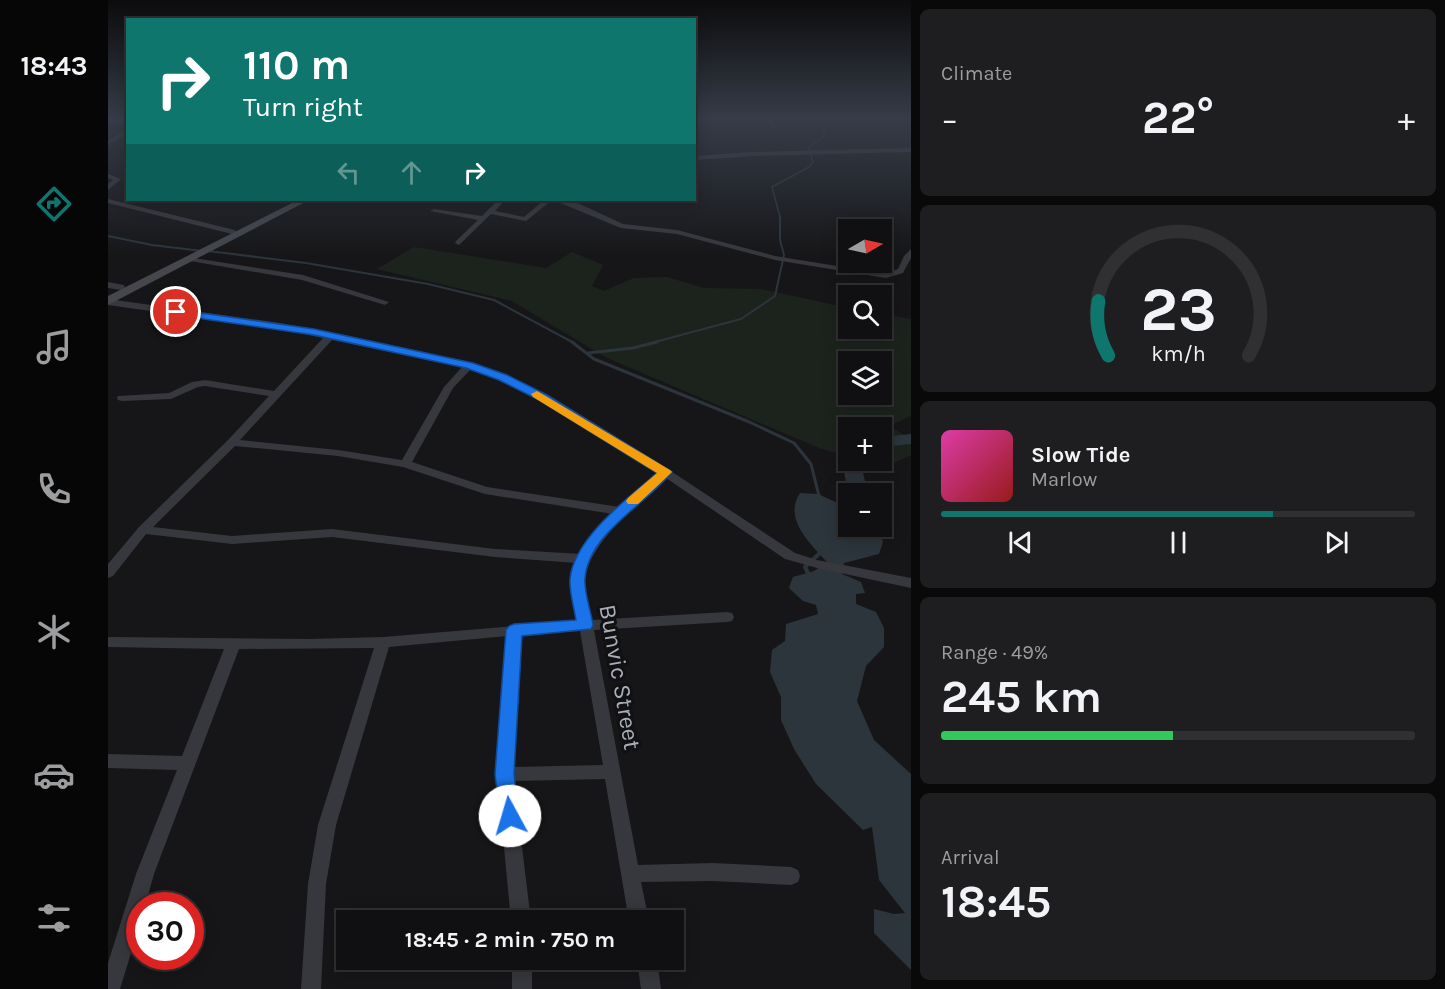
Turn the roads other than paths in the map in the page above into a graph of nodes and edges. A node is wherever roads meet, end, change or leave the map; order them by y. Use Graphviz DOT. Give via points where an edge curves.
graph roads {
  1 [pos="108,176"];
  2 [pos="108,188"];
  3 [pos="108,201"];
  4 [pos="290,201"];
  5 [pos="302,201"];
  6 [pos="500,201"];
  7 [pos="547,201"];
  8 [pos="560,201"];
  9 [pos="434,212"];
  10 [pos="490,212"];
  11 [pos="482,218"];
  12 [pos="232,232"];
  13 [pos="733,232"];
  14 [pos="459,243"];
  15 [pos="728,246"];
  16 [pos="911,251"];
  17 [pos="200,252"];
  18 [pos="108,285"];
  19 [pos="121,287"];
  20 [pos="108,294"];
  21 [pos="108,301"];
  22 [pos="385,302"];
  23 [pos="332,335"];
  24 [pos="469,365"];
  25 [pos="276,394"];
  26 [pos="122,398"];
  27 [pos="232,442"];
  28 [pos="405,465"];
  29 [pos="665,472"];
  30 [pos="621,511"];
  31 [pos="143,530"];
  32 [pos="584,559"];
  33 [pos="108,573"];
  34 [pos="911,583"];
  35 [pos="727,617"];
  36 [pos="585,625"];
  37 [pos="514,630"];
  38 [pos="108,642"];
  39 [pos="384,642"];
  40 [pos="232,644"];
  41 [pos="108,761"];
  42 [pos="186,763"];
  43 [pos="611,772"];
  44 [pos="505,774"];
  45 [pos="630,874"];
  46 [pos="791,876"];
  47 [pos="520,910"];
  48 [pos="637,910"];
  49 [pos="522,970"];
  50 [pos="648,970"];
  51 [pos="110,989"];
  52 [pos="311,989"];
  53 [pos="522,989"];
  54 [pos="651,989"];
  1 -- 2 [label="street" via="118,179"];
  3 -- 12 [label="street"];
  4 -- 12 [label="main road"];
  5 -- 17 [label="main road"];
  6 -- 10 [label="street"];
  7 -- 10 [label="street" via="526,219"];
  8 -- 15 [label="street" via="621,226 677,232"];
  9 -- 11 [label="street"];
  10 -- 11 [label="street"];
  11 -- 14 [label="street"];
  12 -- 17 [label="main road"];
  13 -- 15 [label="street"];
  15 -- 16 [label="street" via="796,262 886,276 901,272"];
  17 -- 19 [label="main road"];
  17 -- 21 [label="main road"];
  17 -- 22 [label="street"];
  18 -- 19 [label="street"];
  19 -- 20 [label="main road"];
  21 -- 23 [label="street"];
  23 -- 24 [label="street"];
  23 -- 25 [label="street"];
  24 -- 28 [label="street" via="444,395"];
  24 -- 29 [label="street" via="543,397"];
  25 -- 26 [label="street" via="205,383 171,396"];
  25 -- 27 [label="street"];
  27 -- 28 [label="street" via="338,453"];
  27 -- 31 [label="street"];
  28 -- 30 [label="street" via="485,490"];
  29 -- 30 [label="street, Bunvic Street"];
  29 -- 34 [label="street" via="797,560"];
  30 -- 32 [label="street, Bunvic Street" via="595,539"];
  31 -- 32 [label="street" via="232,540 332,532 495,553"];
  31 -- 33 [label="street"];
  32 -- 36 [label="street, Bunvic Street" via="578,579"];
  35 -- 36 [label="street"];
  36 -- 37 [label="street"];
  36 -- 43 [label="street, Bunvic Street"];
  37 -- 39 [label="street"];
  37 -- 44 [label="street"];
  38 -- 40 [label="street"];
  39 -- 40 [label="street"];
  39 -- 52 [label="street" via="327,825 318,884"];
  40 -- 42 [label="street"];
  41 -- 42 [label="street"];
  42 -- 51 [label="street"];
  43 -- 44 [label="street"];
  43 -- 45 [label="street, Bunvic Street"];
  44 -- 47 [label="street"];
  45 -- 46 [label="street" via="712,872"];
  45 -- 48 [label="street, Bunvic Street"];
  49 -- 53 [label="street"];
  50 -- 54 [label="street"];
}
